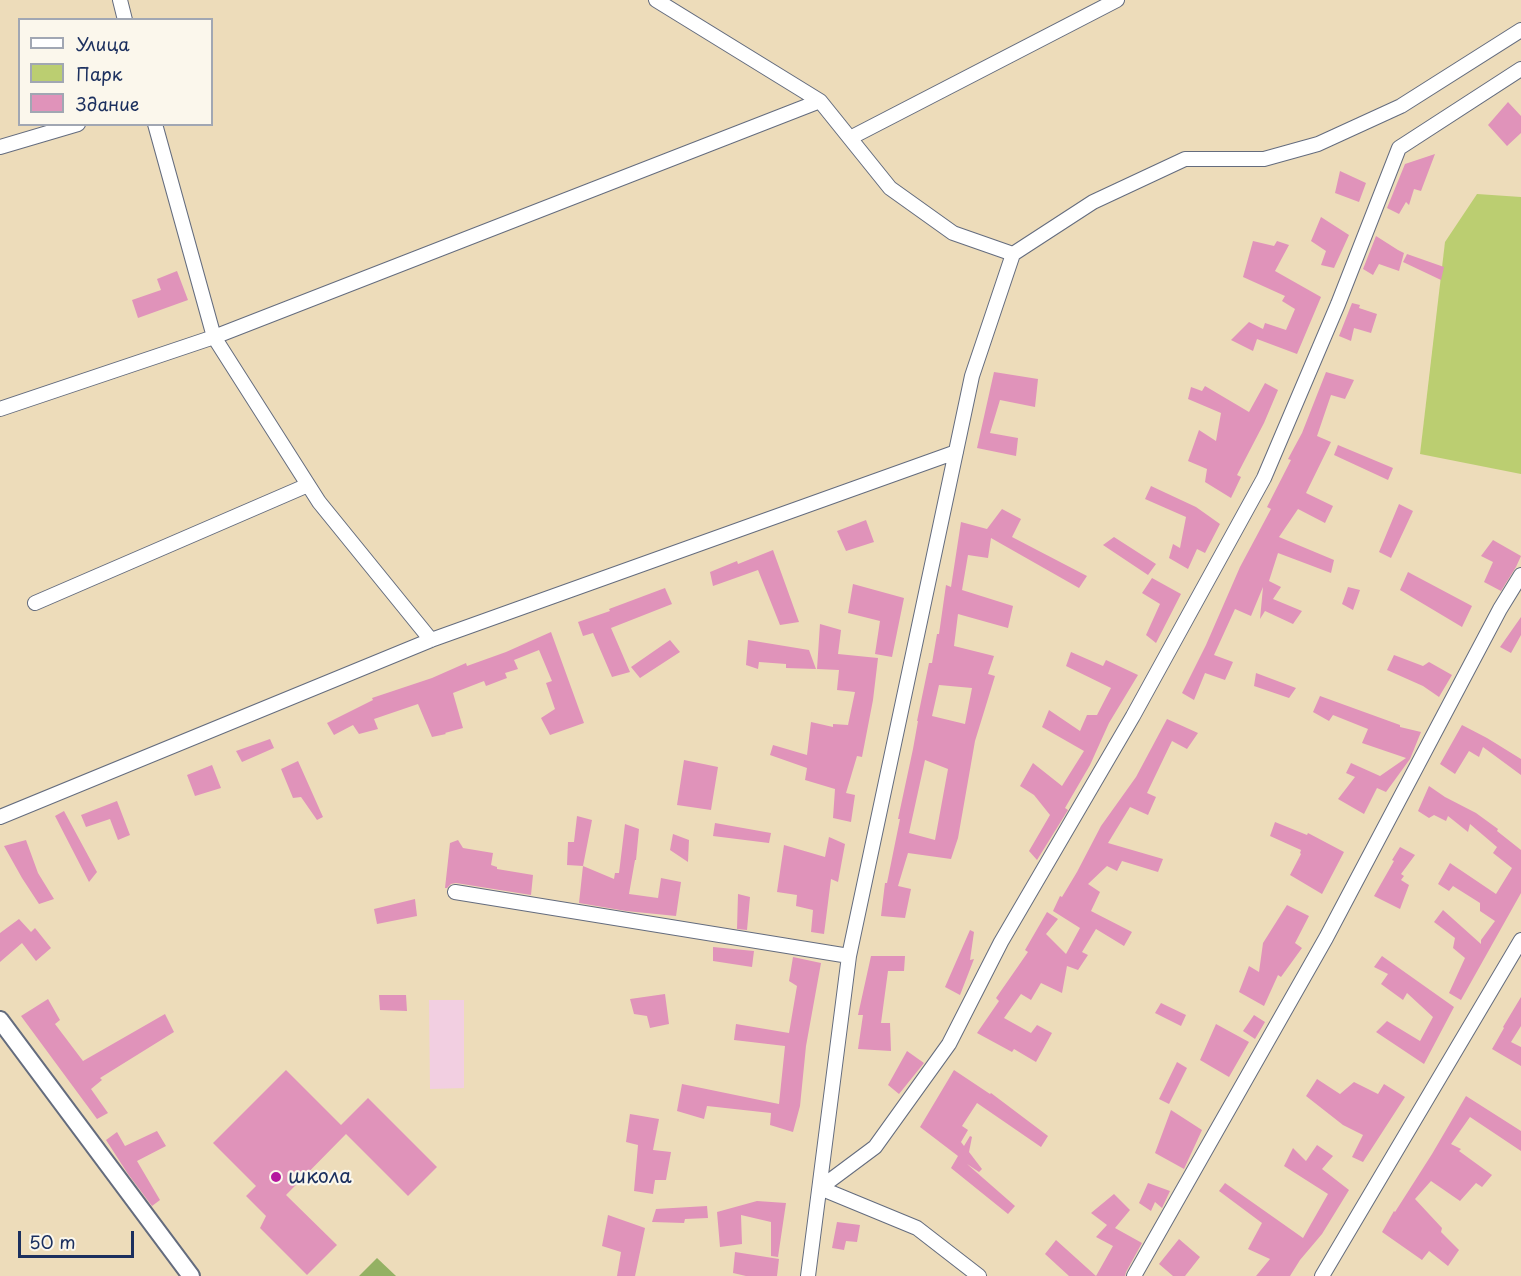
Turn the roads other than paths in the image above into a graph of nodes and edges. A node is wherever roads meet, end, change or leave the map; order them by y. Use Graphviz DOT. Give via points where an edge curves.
graph roads {
  1 [pos="120,0"];
  2 [pos="656,0"];
  3 [pos="1117,0"];
  4 [pos="124,18"];
  5 [pos="1521,30"];
  6 [pos="1521,69"];
  7 [pos="820,101"];
  8 [pos="71,126"];
  9 [pos="156,126"];
  10 [pos="850,138"];
  11 [pos="0,147"];
  12 [pos="1013,254"];
  13 [pos="214,337"];
  14 [pos="0,409"];
  15 [pos="956,452"];
  16 [pos="308,486"];
  17 [pos="1521,575"];
  18 [pos="35,603"];
  19 [pos="431,640"];
  20 [pos="0,817"];
  21 [pos="455,892"];
  22 [pos="1520,945"];
  23 [pos="849,956"];
  24 [pos="0,1020"];
  25 [pos="820,1188"];
  26 [pos="191,1276"];
  27 [pos="808,1276"];
  28 [pos="979,1276"];
  29 [pos="1134,1276"];
  30 [pos="1322,1276"];
  1 -- 4 [label="street"];
  2 -- 7 [label="street"];
  3 -- 10 [label="street"];
  5 -- 12 [label="street" via="1401,106 1318,144 1264,159 1185,159 1093,202"];
  6 -- 25 [label="street" via="1399,148 1264,478 1133,716 1002,942 949,1044 875,1147"];
  7 -- 10 [label="street"];
  7 -- 13 [label="street"];
  8 -- 11 [label="street"];
  9 -- 13 [label="street"];
  10 -- 12 [label="street" via="890,188 953,233"];
  12 -- 15 [label="street" via="972,376"];
  13 -- 14 [label="street"];
  13 -- 16 [label="street"];
  15 -- 19 [label="street"];
  15 -- 23 [label="street"];
  16 -- 18 [label="street"];
  16 -- 19 [label="street"];
  17 -- 29 [label="street" via="1326,938"];
  19 -- 20 [label="street"];
  21 -- 23 [label="street"];
  22 -- 30 [label="street"];
  23 -- 25 [label="street"];
  24 -- 26 [label="street"];
  25 -- 27 [label="street"];
  25 -- 28 [label="street" via="917,1228"];
}
